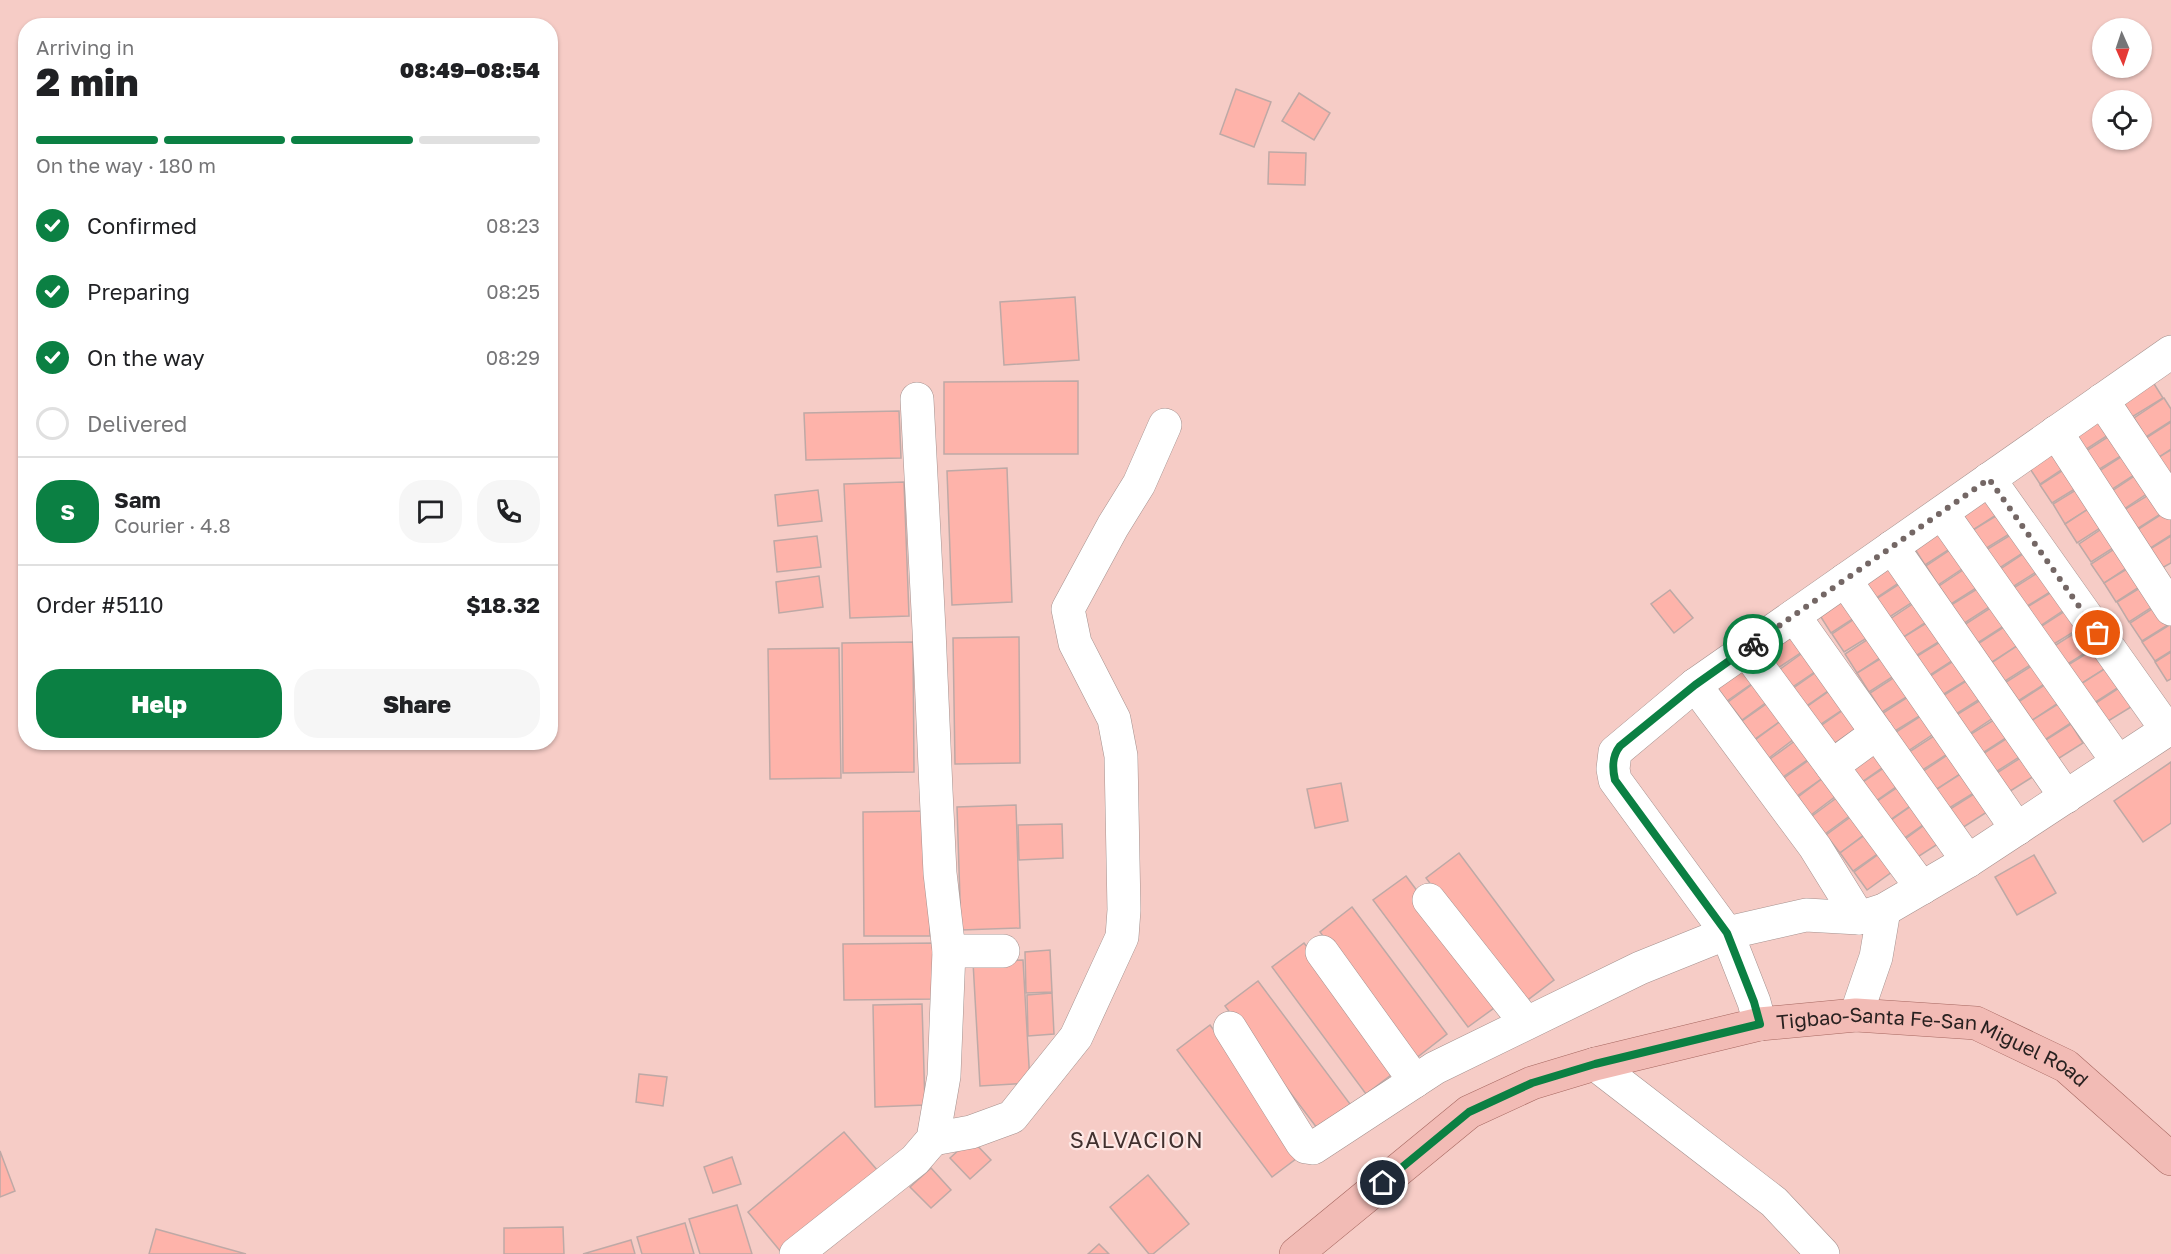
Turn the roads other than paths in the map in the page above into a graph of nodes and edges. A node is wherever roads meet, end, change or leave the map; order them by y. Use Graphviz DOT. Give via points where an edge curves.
graph roads {
  1 [pos="2166,367"];
  2 [pos="917,399"];
  3 [pos="2102,400"];
  4 [pos="1165,425"];
  5 [pos="2056,432"];
  6 [pos="1989,479"];
  7 [pos="2171,503"];
  8 [pos="1942,513"];
  9 [pos="1892,547"];
  10 [pos="1845,580"];
  11 [pos="2171,609"];
  12 [pos="1794,616"];
  13 [pos="1746,650"];
  14 [pos="1695,685"];
  15 [pos="2169,728"];
  16 [pos="1877,734"];
  17 [pos="2118,762"];
  18 [pos="1832,766"];
  19 [pos="2066,797"];
  20 [pos="2018,829"];
  21 [pos="1968,861"];
  22 [pos="1922,888"];
  23 [pos="1429,900"];
  24 [pos="1871,914"];
  25 [pos="1727,933"];
  26 [pos="949,951"];
  27 [pos="1003,951"];
  28 [pos="1322,952"];
  29 [pos="1856,1015"];
  30 [pos="1526,1023"];
  31 [pos="1760,1024"];
  32 [pos="1230,1028"];
  33 [pos="1595,1064"];
  34 [pos="1415,1081"];
  35 [pos="933,1139"];
  36 [pos="2171,1159"];
  37 [pos="796,1254"];
  38 [pos="1296,1254"];
  39 [pos="1823,1254"];
  1 -- 3 [label="street"];
  2 -- 26 [label="street" via="940,873"];
  3 -- 5 [label="street"];
  3 -- 7 [label="street"];
  4 -- 35 [label="street" via="1139,484 1068,609 1075,643 1114,719 1121,756 1122,937 1076,1037 1012,1117 971,1132"];
  5 -- 6 [label="street"];
  5 -- 11 [label="street"];
  6 -- 8 [label="street"];
  6 -- 15 [label="street"];
  8 -- 9 [label="street"];
  8 -- 17 [label="street"];
  9 -- 10 [label="street"];
  9 -- 19 [label="street"];
  10 -- 12 [label="street"];
  10 -- 20 [label="street"];
  12 -- 13 [label="street"];
  12 -- 16 [label="street"];
  13 -- 14 [label="street"];
  13 -- 18 [label="street"];
  14 -- 24 [label="street" via="1815,847"];
  14 -- 25 [label="street" via="1620,746 1615,752 1613,770 1615,780"];
  15 -- 17 [label="street"];
  16 -- 18 [label="street"];
  16 -- 21 [label="street"];
  17 -- 19 [label="street"];
  18 -- 22 [label="street"];
  19 -- 20 [label="street"];
  20 -- 21 [label="street"];
  21 -- 22 [label="street"];
  22 -- 24 [label="street"];
  23 -- 30 [label="street"];
  24 -- 25 [label="street" via="1806,915"];
  24 -- 29 [label="street" via="1876,957"];
  25 -- 30 [label="street" via="1640,968"];
  25 -- 31 [label="street"];
  26 -- 27 [label="street"];
  26 -- 35 [label="street" via="944,1076"];
  28 -- 34 [label="street"];
  29 -- 31 [label="main road, Tigbao-Santa Fe-San Miguel Road"];
  29 -- 36 [label="main road, Tigbao-Santa Fe-San Miguel Road" via="1976,1023 2066,1066"];
  30 -- 34 [label="street"];
  31 -- 33 [label="main road, Tigbao-Santa Fe-San Miguel Road"];
  32 -- 34 [label="street" via="1306,1147 1313,1148"];
  33 -- 38 [label="main road, Tigbao-Santa Fe-San Miguel Road" via="1532,1083 1469,1112"];
  33 -- 39 [label="street" via="1774,1203"];
  35 -- 37 [label="street" via="915,1160"];
}
